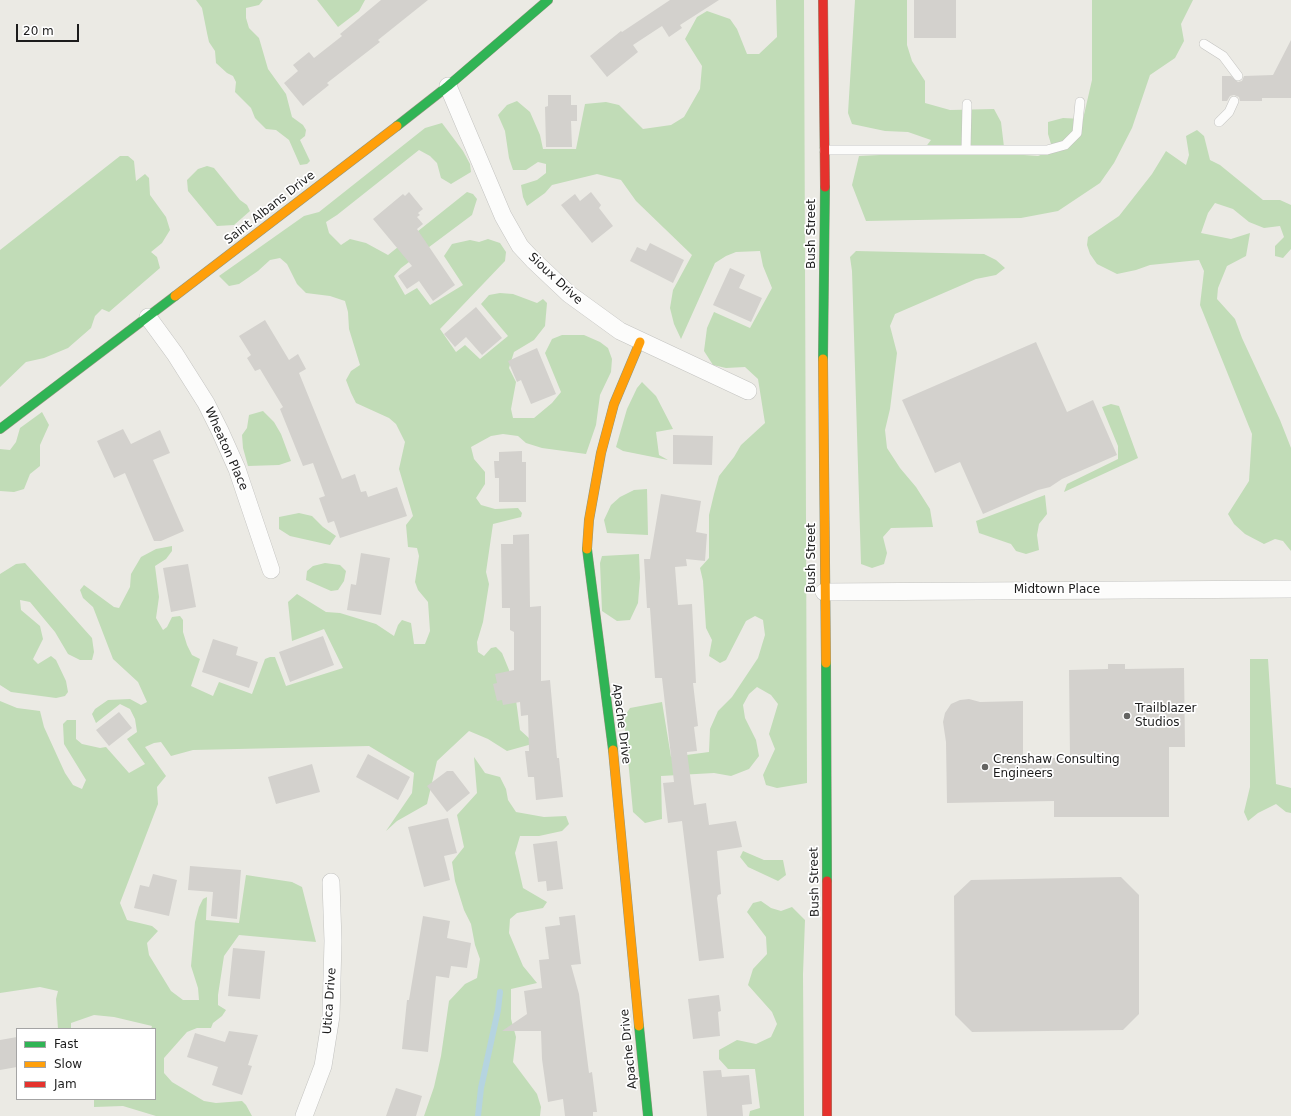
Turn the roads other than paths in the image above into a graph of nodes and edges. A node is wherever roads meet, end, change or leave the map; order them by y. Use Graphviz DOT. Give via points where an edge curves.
graph roads {
  1 [pos="548,0"];
  2 [pos="823,0"];
  3 [pos="1204,44"];
  4 [pos="1238,76"];
  5 [pos="448,86"];
  6 [pos="1234,101"];
  7 [pos="1080,102"];
  8 [pos="967,104"];
  9 [pos="1219,122"];
  10 [pos="824,150"];
  11 [pos="966,150"];
  12 [pos="148,317"];
  13 [pos="640,342"];
  14 [pos="748,391"];
  15 [pos="0,429"];
  16 [pos="271,570"];
  17 [pos="1291,588"];
  18 [pos="824,592"];
  19 [pos="331,882"];
  20 [pos="304,1116"];
  21 [pos="648,1116"];
  22 [pos="827,1116"];
  1 -- 5 [label="street, Saint Albans Drive"];
  2 -- 10 [label="street, Bush Street"];
  3 -- 4 [label="lane" via="1223,56"];
  5 -- 12 [label="street, Saint Albans Drive"];
  5 -- 13 [label="street, Sioux Drive" via="503,216 520,246 569,294 598,317"];
  6 -- 9 [label="lane" via="1229,112"];
  7 -- 11 [label="lane" via="1077,133 1065,145 1047,150"];
  8 -- 11 [label="lane"];
  10 -- 11 [label="lane"];
  10 -- 18 [label="street, Bush Street"];
  12 -- 15 [label="street, Saint Albans Drive"];
  12 -- 16 [label="street, Wheaton Place" via="206,403 220,431 237,469"];
  13 -- 14 [label="street, Sioux Drive"];
  13 -- 21 [label="street, Apache Drive" via="614,404 601,453 589,520 587,549 612,745"];
  17 -- 18 [label="street, Midtown Place"];
  18 -- 22 [label="street, Bush Street"];
  19 -- 20 [label="street, Utica Drive" via="331,1016 323,1066"];
}
